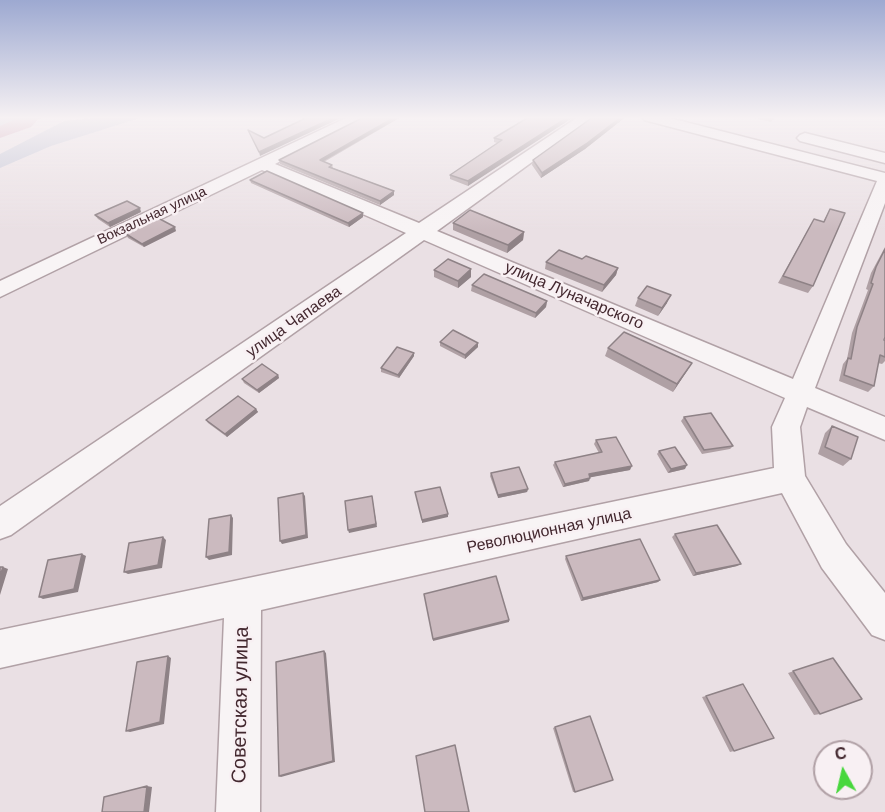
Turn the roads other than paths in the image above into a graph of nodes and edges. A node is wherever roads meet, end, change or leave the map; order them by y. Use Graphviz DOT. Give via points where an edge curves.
graph roads {
  1 [pos="281,155"];
  2 [pos="532,155"];
  3 [pos="793,155"];
  4 [pos="262,164"];
  5 [pos="885,179"];
  6 [pos="423,231"];
  7 [pos="5,287"];
  8 [pos="799,393"];
  9 [pos="885,429"];
  10 [pos="790,478"];
  11 [pos="0,524"];
  12 [pos="243,598"];
  13 [pos="885,622"];
  14 [pos="0,649"];
  15 [pos="238,812"];
  1 -- 4 [label="street, Вокзальная улица"];
  2 -- 6 [label="street, улица Чапаева"];
  3 -- 5 [label="street"];
  4 -- 6 [label="street, улица Луначарского"];
  4 -- 7 [label="street, Вокзальная улица"];
  5 -- 8 [label="street"];
  6 -- 8 [label="street, улица Луначарского"];
  6 -- 11 [label="street, улица Чапаева"];
  8 -- 9 [label="street, улица Луначарского"];
  8 -- 10 [label="street" via="786,427"];
  10 -- 12 [label="street, Революционная улица"];
  10 -- 13 [label="street" via="834,556"];
  12 -- 14 [label="street, Революционная улица"];
  12 -- 15 [label="street, Советская улица"];
}
